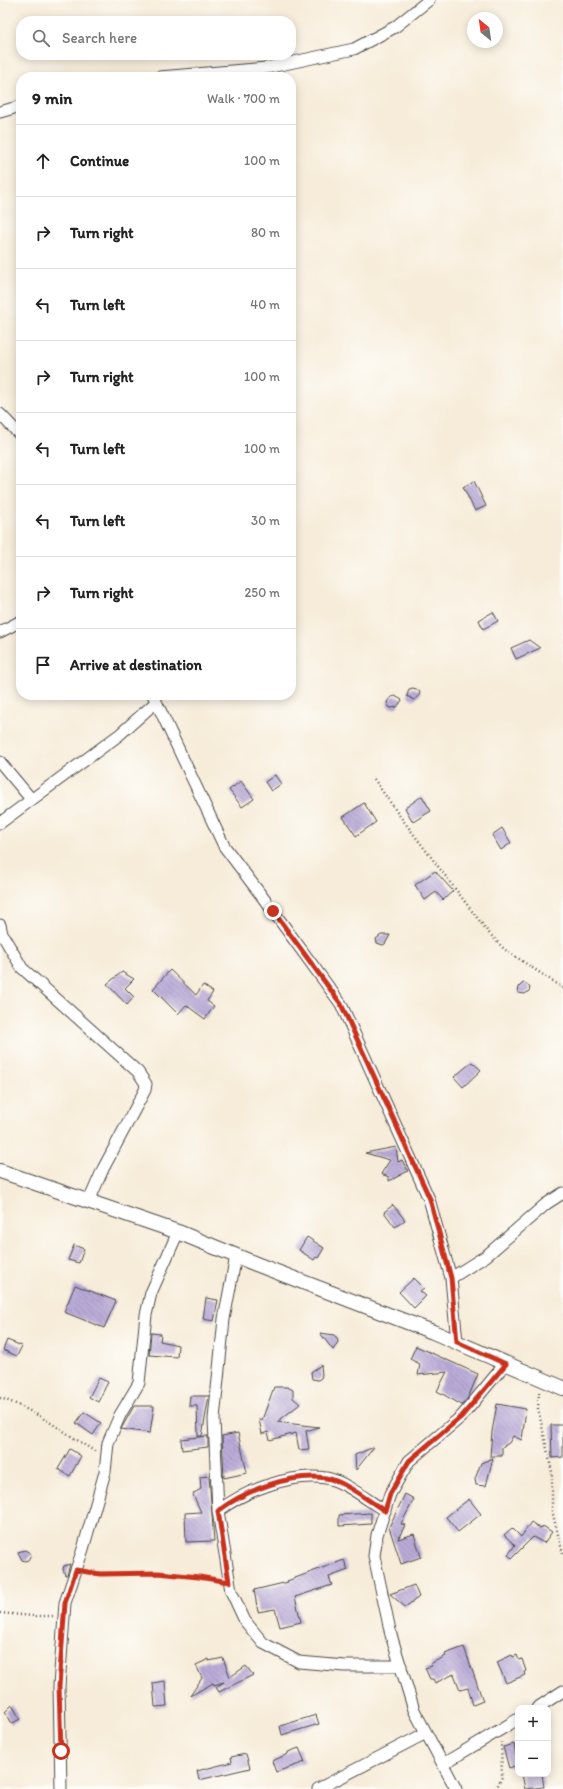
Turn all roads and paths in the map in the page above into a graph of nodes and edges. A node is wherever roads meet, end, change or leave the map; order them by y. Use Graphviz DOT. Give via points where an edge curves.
graph roads {
  1 [pos="428,0"];
  2 [pos="218,72"];
  3 [pos="16,107"];
  4 [pos="0,112"];
  5 [pos="0,414"];
  6 [pos="16,431"];
  7 [pos="16,624"];
  8 [pos="0,632"];
  9 [pos="153,700"];
  10 [pos="154,700"];
  11 [pos="0,762"];
  12 [pos="374,779"];
  13 [pos="31,799"];
  14 [pos="0,823"];
  15 [pos="0,925"];
  16 [pos="563,988"];
  17 [pos="0,1171"];
  18 [pos="563,1194"];
  19 [pos="89,1201"];
  20 [pos="178,1232"];
  21 [pos="236,1256"];
  22 [pos="451,1278"];
  23 [pos="457,1342"];
  24 [pos="506,1364"];
  25 [pos="546,1380"];
  26 [pos="563,1388"];
  27 [pos="0,1398"];
  28 [pos="107,1458"];
  29 [pos="218,1511"];
  30 [pos="385,1511"];
  31 [pos="563,1554"];
  32 [pos="76,1570"];
  33 [pos="229,1582"];
  34 [pos="0,1613"];
  35 [pos="64,1616"];
  36 [pos="401,1666"];
  37 [pos="563,1691"];
  38 [pos="542,1705"];
  39 [pos="515,1721"];
  40 [pos="499,1729"];
  41 [pos="426,1733"];
  42 [pos="443,1764"];
  43 [pos="61,1789"];
  44 [pos="318,1789"];
  45 [pos="456,1789"];
  46 [pos="496,1789"];
  1 -- 2 [label="street" via="395,28 354,49 266,68"];
  3 -- 4 [label="street"];
  5 -- 6 [label="street"];
  7 -- 8 [label="street"];
  9 -- 13 [label="street" via="119,735"];
  10 -- 22 [label="street" via="224,846 341,1004 430,1199"];
  11 -- 13 [label="street"];
  12 -- 16 [label="path" via="488,932 504,948"];
  13 -- 14 [label="street"];
  15 -- 19 [label="street" via="2,934 22,968 138,1072 146,1084 102,1169"];
  17 -- 19 [label="street"];
  18 -- 22 [label="street" via="546,1204 486,1256"];
  19 -- 20 [label="street"];
  20 -- 21 [label="street"];
  20 -- 28 [label="street" via="151,1292 139,1382 108,1443"];
  21 -- 23 [label="street"];
  21 -- 29 [label="street" via="224,1319 214,1419"];
  22 -- 23 [label="street"];
  23 -- 24 [label="street"];
  24 -- 25 [label="street"];
  24 -- 30 [label="street" via="462,1416 409,1461 390,1494"];
  25 -- 26 [label="street"];
  25 -- 31 [label="path" via="538,1394 538,1408 552,1472 552,1511"];
  27 -- 28 [label="path" via="59,1428"];
  28 -- 32 [label="street"];
  29 -- 30 [label="street" via="241,1496 264,1486 299,1478 326,1478"];
  29 -- 33 [label="street"];
  30 -- 36 [label="street" via="377,1534 374,1556 391,1635"];
  32 -- 33 [label="path" via="100,1574 158,1573"];
  32 -- 35 [label="street" via="65,1603"];
  33 -- 36 [label="street" via="245,1621 263,1643 299,1662 345,1666"];
  34 -- 35 [label="path"];
  35 -- 43 [label="street" via="59,1686"];
  36 -- 41 [label="street" via="414,1710"];
  37 -- 38 [label="street"];
  39 -- 40 [label="street"];
  40 -- 42 [label="street"];
  40 -- 46 [label="path" via="502,1777"];
  41 -- 42 [label="street"];
  41 -- 44 [label="street"];
  42 -- 45 [label="street"];
}
